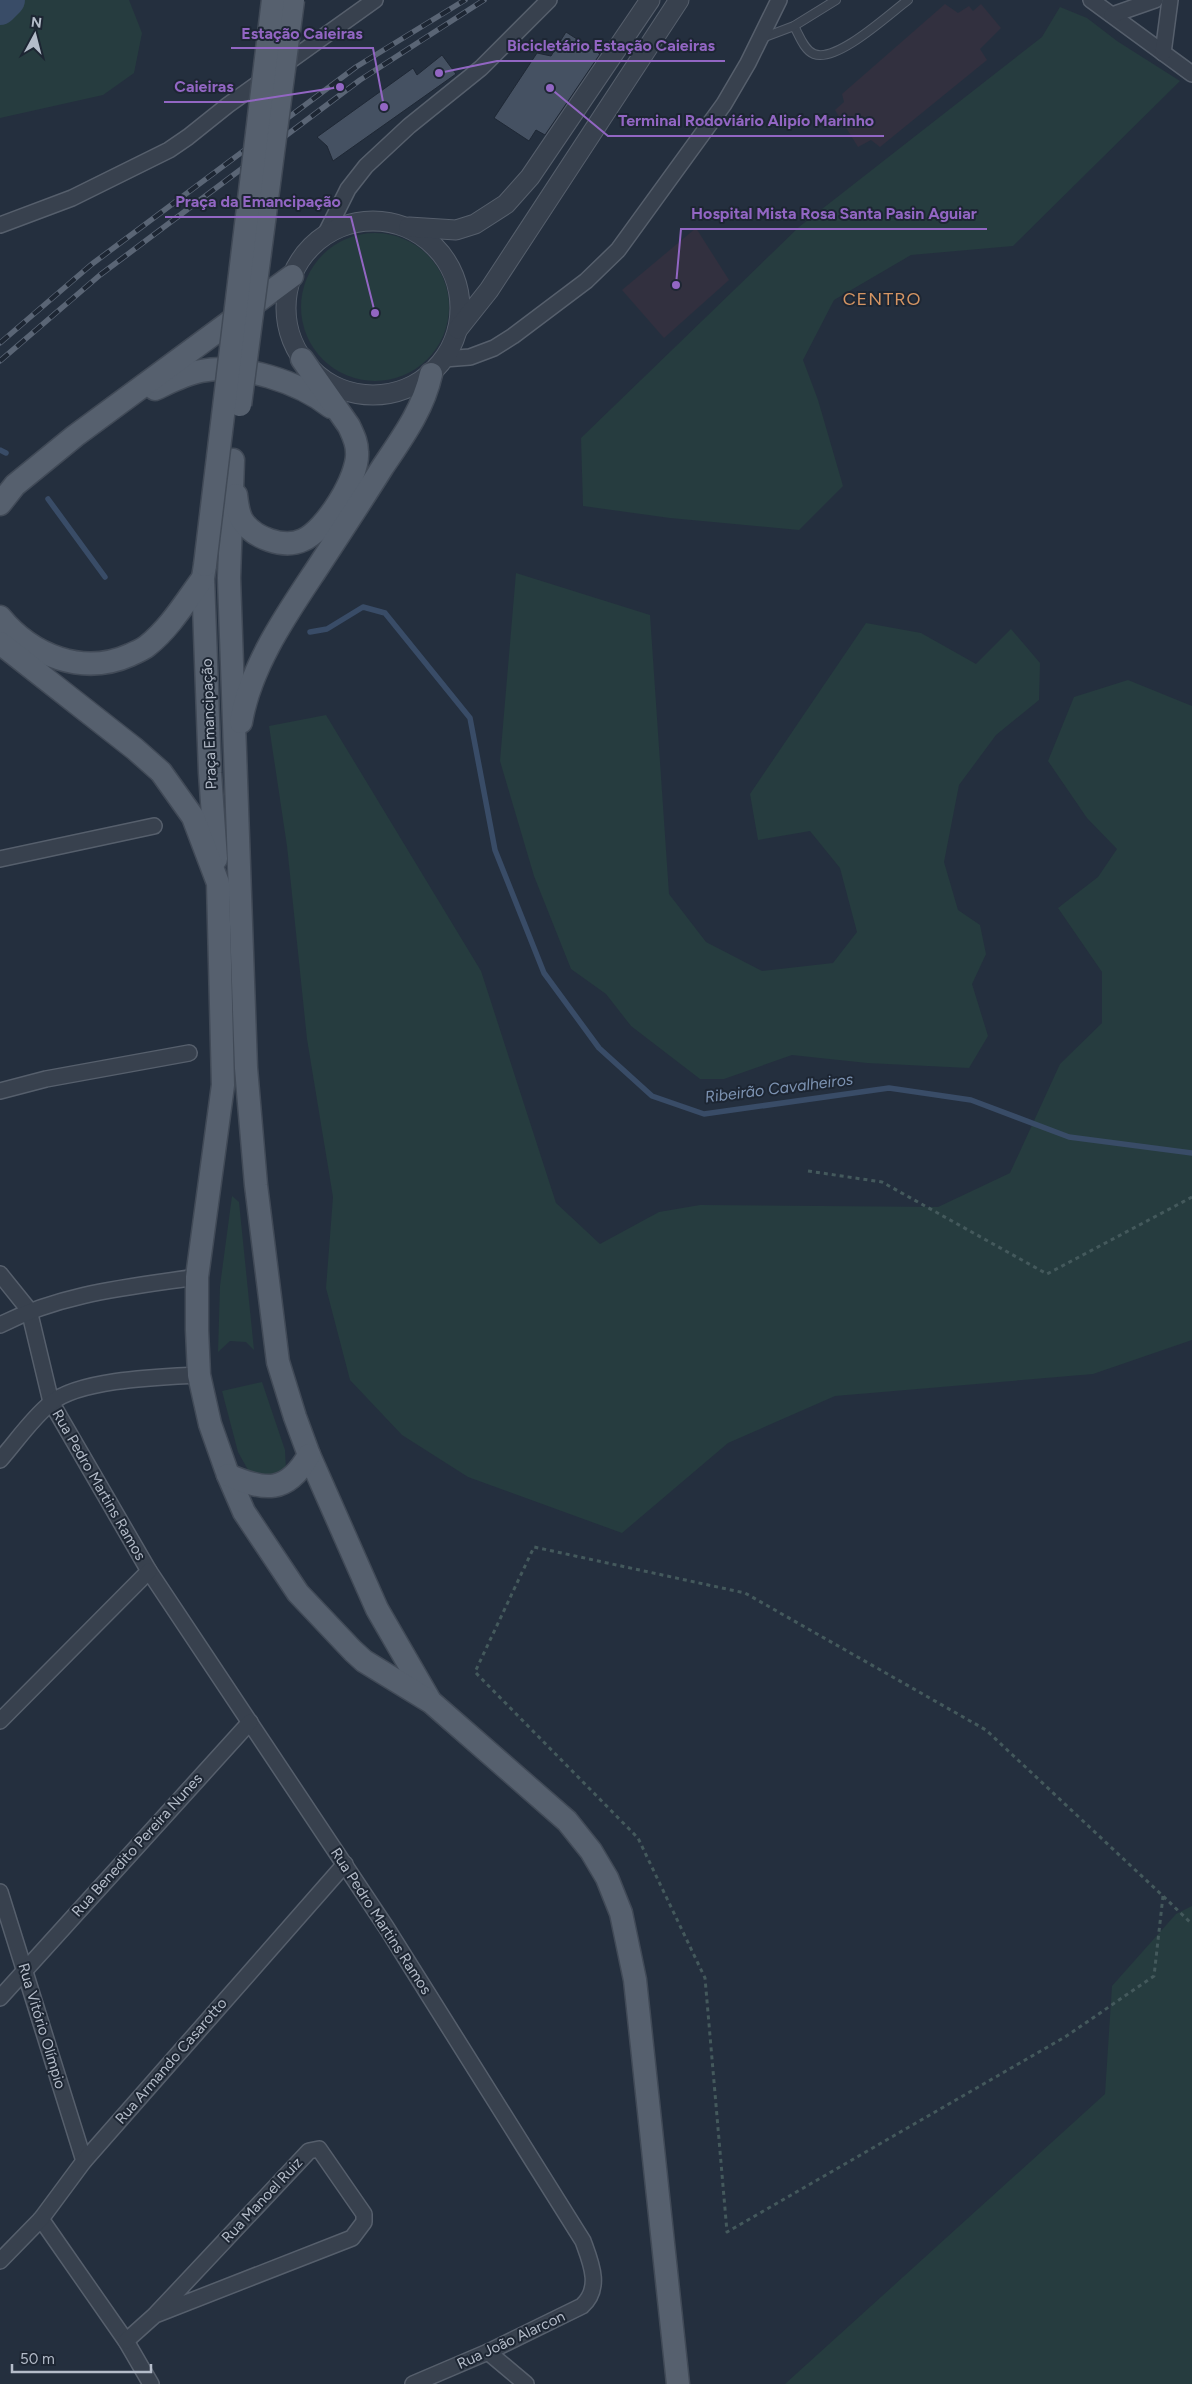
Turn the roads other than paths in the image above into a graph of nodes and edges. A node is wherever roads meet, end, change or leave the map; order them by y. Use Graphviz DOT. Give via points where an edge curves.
graph roads {
  1 [pos="273,0"];
  2 [pos="293,0"];
  3 [pos="376,0"];
  4 [pos="549,0"];
  5 [pos="650,0"];
  6 [pos="679,0"];
  7 [pos="778,0"];
  8 [pos="836,0"];
  9 [pos="908,0"];
  10 [pos="1091,0"];
  11 [pos="1155,0"];
  12 [pos="1170,0"];
  13 [pos="1112,15"];
  14 [pos="794,26"];
  15 [pos="760,39"];
  16 [pos="1163,53"];
  17 [pos="1192,74"];
  18 [pos="0,225"];
  19 [pos="403,226"];
  20 [pos="325,235"];
  21 [pos="292,276"];
  22 [pos="458,329"];
  23 [pos="302,359"];
  24 [pos="437,367"];
  25 [pos="299,388"];
  26 [pos="334,390"];
  27 [pos="125,399"];
  28 [pos="340,414"];
  29 [pos="233,460"];
  30 [pos="0,504"];
  31 [pos="204,572"];
  32 [pos="0,617"];
  33 [pos="0,643"];
  34 [pos="235,758"];
  35 [pos="154,826"];
  36 [pos="0,859"];
  37 [pos="218,883"];
  38 [pos="188,1052"];
  39 [pos="0,1091"];
  40 [pos="0,1274"];
  41 [pos="197,1276"];
  42 [pos="29,1310"];
  43 [pos="0,1325"];
  44 [pos="199,1375"];
  45 [pos="51,1402"];
  46 [pos="309,1455"];
  47 [pos="0,1460"];
  48 [pos="228,1476"];
  49 [pos="149,1571"];
  50 [pos="431,1702"];
  51 [pos="0,1721"];
  52 [pos="250,1722"];
  53 [pos="345,1864"];
  54 [pos="0,1892"];
  55 [pos="25,1968"];
  56 [pos="0,1998"];
  57 [pos="84,2161"];
  58 [pos="41,2219"];
  59 [pos="0,2261"];
  60 [pos="594,2280"];
  61 [pos="155,2315"];
  62 [pos="126,2341"];
  63 [pos="488,2352"];
  64 [pos="151,2384"];
  65 [pos="413,2384"];
  66 [pos="526,2384"];
  67 [pos="678,2384"];
  1 -- 31 [label="main road, Praça Emancipação, bridge"];
  2 -- 29 [label="main road, bridge"];
  3 -- 18 [label="street" via="169,150 72,198"];
  4 -- 20 [label="street" via="481,68 409,126 366,166 348,189"];
  5 -- 19 [label="street" via="530,177 506,204 475,224 456,230"];
  6 -- 22 [label="street" via="489,290"];
  7 -- 15 [label="street"];
  8 -- 14 [label="lane"];
  9 -- 14 [label="lane" via="842,50 826,56 813,54"];
  10 -- 13 [label="street"];
  11 -- 13 [label="street"];
  12 -- 16 [label="street"];
  13 -- 16 [label="street"];
  14 -- 15 [label="lane"];
  15 -- 24 [label="street" via="724,104 618,250 586,281 514,336 494,348"];
  16 -- 17 [label="street"];
  19 -- 20 [label="street" via="377,221 350,224"];
  19 -- 22 [label="street" via="426,238 444,256 456,279 461,304"];
  20 -- 21 [label="street" via="305,253"];
  21 -- 23 [label="street" via="286,304 289,333"];
  21 -- 27 [label="main road"];
  22 -- 24 [label="street"];
  23 -- 26 [label="main road"];
  24 -- 26 [label="street" via="406,390 377,396"];
  24 -- 34 [label="main road" via="416,415 289,612 261,663 244,705"];
  25 -- 26 [label="main road"];
  25 -- 27 [label="main road" via="253,373 202,371"];
  25 -- 28 [label="main road" via="320,398"];
  26 -- 28 [label="main road"];
  27 -- 30 [label="main road" via="15,486"];
  28 -- 29 [label="main road" via="355,438 356,462 338,503 315,532 303,540 276,542 243,522 238,512"];
  29 -- 34 [label="main road, Praça Emancipação" via="228,554"];
  31 -- 32 [label="main road" via="164,631 146,648 118,660 96,664 72,663 45,654 22,640"];
  31 -- 37 [label="main road, Praça Emancipação" via="210,773"];
  33 -- 37 [label="main road" via="161,772 193,817"];
  34 -- 46 [label="main road, Praça Emancipação" via="246,1068 261,1220 278,1362"];
  35 -- 36 [label="street"];
  37 -- 41 [label="main road, Praça Emancipação" via="223,1085"];
  38 -- 39 [label="street"];
  40 -- 42 [label="street"];
  41 -- 42 [label="street" via="86,1293"];
  41 -- 44 [label="main road, Praça Emancipação"];
  42 -- 43 [label="street"];
  42 -- 45 [label="street, Rua Pedro Martins Ramos"];
  44 -- 45 [label="street" via="98,1384"];
  44 -- 48 [label="main road, Praça Emancipação" via="210,1424"];
  45 -- 47 [label="street"];
  45 -- 49 [label="street, Rua Pedro Martins Ramos"];
  46 -- 48 [label="main road" via="292,1478 281,1485 267,1488"];
  46 -- 50 [label="main road, Praça Emancipação" via="377,1609"];
  48 -- 50 [label="main road, Praça Emancipação" via="244,1512 298,1593 364,1661"];
  49 -- 51 [label="street, Rua Pedro Martins Ramos"];
  49 -- 52 [label="street, Rua Pedro Martins Ramos"];
  50 -- 67 [label="main road" via="567,1821 592,1851 608,1878 621,1913 635,1980"];
  52 -- 53 [label="street, Rua Pedro Martins Ramos"];
  52 -- 55 [label="street, Rua Benedito Pereira Nunes"];
  53 -- 57 [label="street, Rua Armando Casarotto"];
  53 -- 60 [label="street, Rua Pedro Martins Ramos" via="583,2240"];
  54 -- 55 [label="street, Rua Vitório Olímpio"];
  55 -- 56 [label="street, Rua Benedito Pereira Nunes"];
  55 -- 57 [label="street, Rua Vitório Olímpio"];
  57 -- 58 [label="street, Rua Armando Casarotto"];
  58 -- 59 [label="street, Rua Armando Casarotto"];
  58 -- 62 [label="street"];
  60 -- 63 [label="street, Rua João Alarcon" via="588,2300 582,2306"];
  61 -- 61 [label="street, Rua Manoel Ruiz" via="309,2151 316,2148 322,2152 364,2214 364,2222 352,2238"];
  61 -- 62 [label="street, Rua Manoel Ruiz"];
  62 -- 64 [label="street"];
  63 -- 65 [label="street, Rua João Alarcon"];
  63 -- 66 [label="street"];
}
